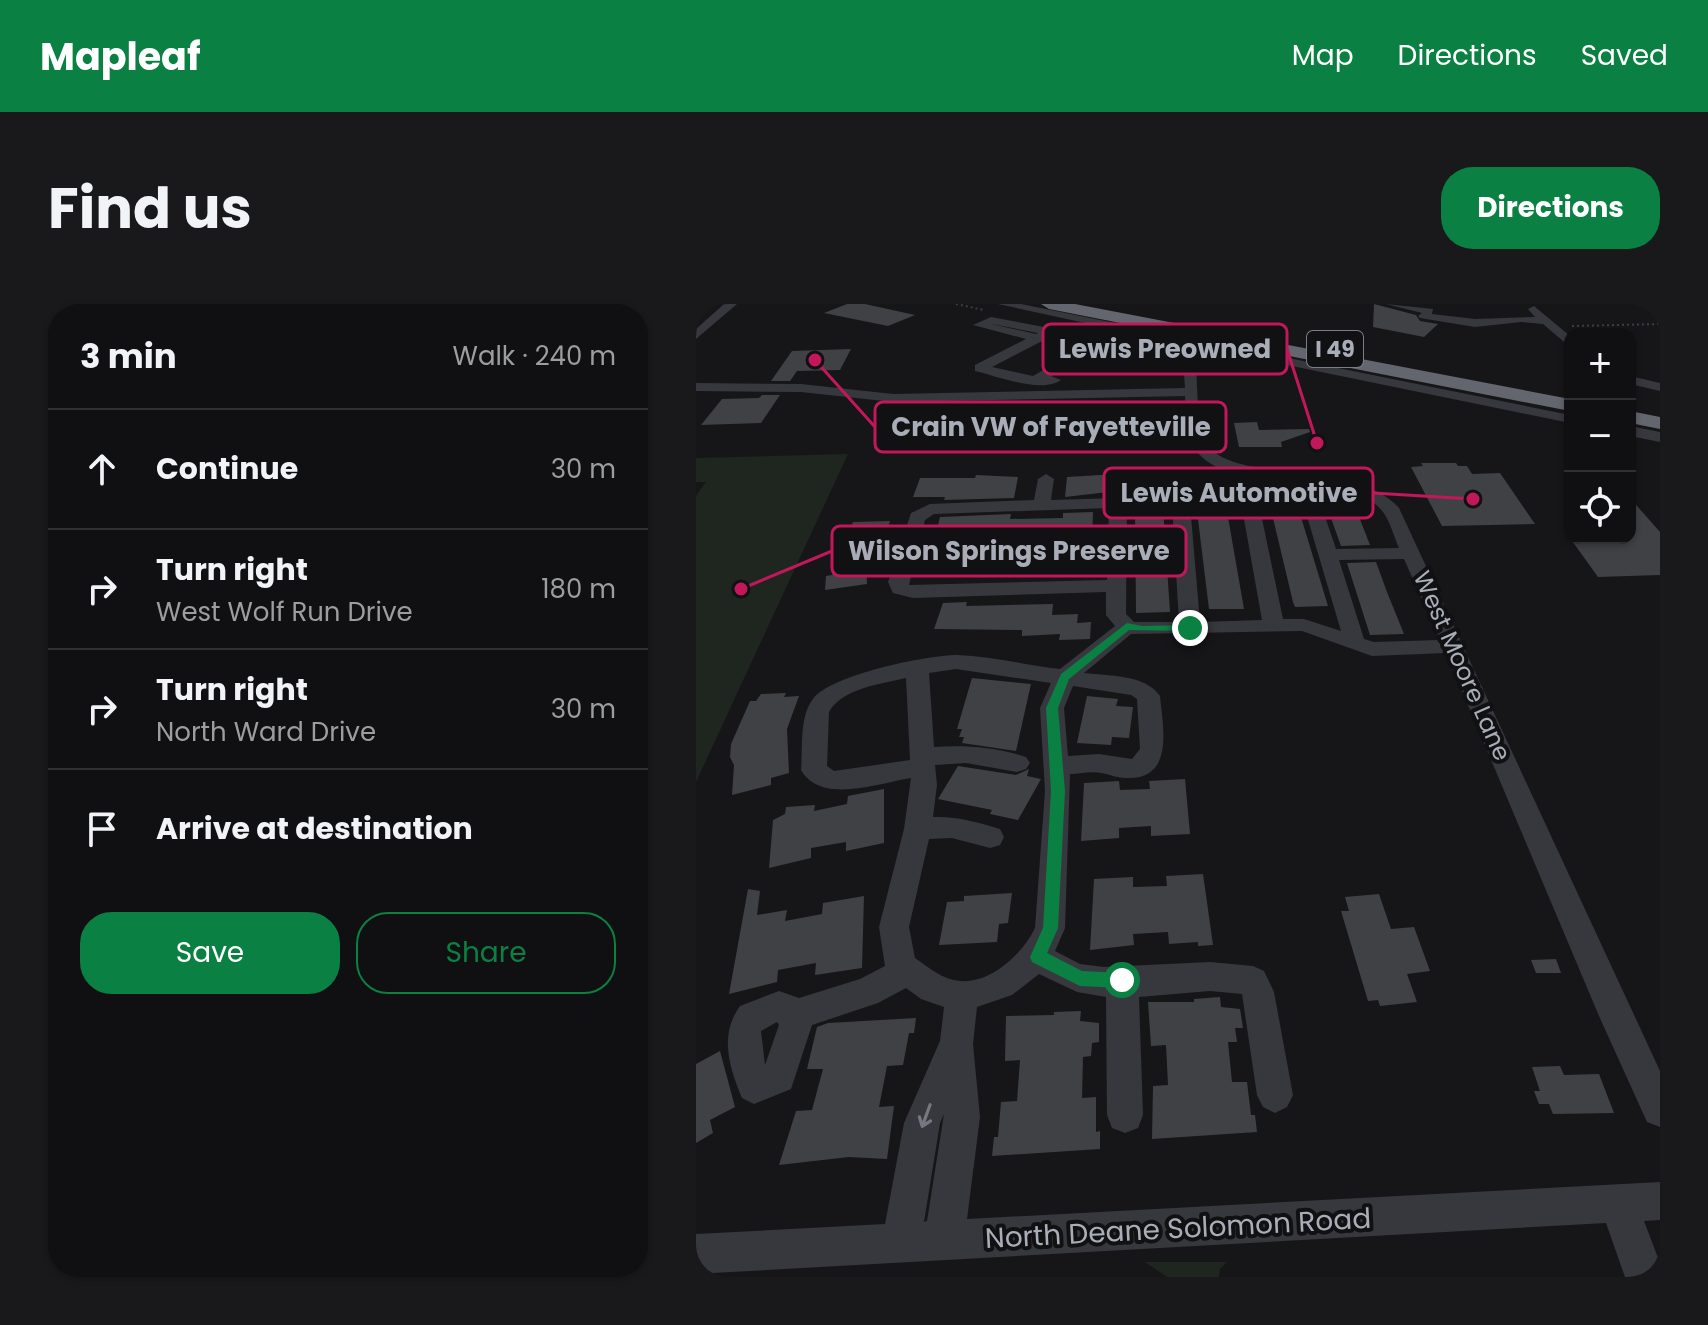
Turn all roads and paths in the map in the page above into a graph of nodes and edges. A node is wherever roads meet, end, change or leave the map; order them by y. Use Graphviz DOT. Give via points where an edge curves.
graph roads {
  1 [pos="731,304"];
  2 [pos="1004,304"];
  3 [pos="1049,304"];
  4 [pos="1101,304"];
  5 [pos="1392,304"];
  6 [pos="1528,304"];
  7 [pos="1501,307"];
  8 [pos="1521,319"];
  9 [pos="1660,324"];
  10 [pos="1555,325"];
  11 [pos="1019,334"];
  12 [pos="696,335"];
  13 [pos="1063,335"];
  14 [pos="1564,336"];
  15 [pos="1037,338"];
  16 [pos="1102,348"];
  17 [pos="1192,350"];
  18 [pos="1067,361"];
  19 [pos="1158,364"];
  20 [pos="980,368"];
  21 [pos="1035,380"];
  22 [pos="1636,381"];
  23 [pos="1120,386"];
  24 [pos="696,387"];
  25 [pos="1660,387"];
  26 [pos="1191,392"];
  27 [pos="1564,392"];
  28 [pos="1564,404"];
  29 [pos="1636,406"];
  30 [pos="1660,411"];
  31 [pos="1564,418"];
  32 [pos="1636,418"];
  33 [pos="1660,423"];
  34 [pos="1636,432"];
  35 [pos="1660,437"];
  36 [pos="1046,479"];
  37 [pos="1246,485"];
  38 [pos="1169,493"];
  39 [pos="1118,503"];
  40 [pos="1042,505"];
  41 [pos="1412,553"];
  42 [pos="1328,555"];
  43 [pos="1117,586"];
  44 [pos="1274,626"];
  45 [pos="1127,627"];
  46 [pos="1190,628"];
  47 [pos="1355,643"];
  48 [pos="1454,646"];
  49 [pos="917,668"];
  50 [pos="1065,677"];
  51 [pos="923,762"];
  52 [pos="1017,763"];
  53 [pos="1055,766"];
  54 [pos="918,829"];
  55 [pos="990,837"];
  56 [pos="1037,957"];
  57 [pos="908,970"];
  58 [pos="1122,980"];
  59 [pos="962,997"];
  60 [pos="794,1015"];
  61 [pos="956,1044"];
  62 [pos="1275,1095"];
  63 [pos="1660,1109"];
  64 [pos="1125,1115"];
  65 [pos="1660,1201"];
  66 [pos="1618,1204"];
  67 [pos="944,1241"];
  68 [pos="901,1243"];
  69 [pos="696,1254"];
  70 [pos="1645,1277"];
  1 -- 12 [label="street"];
  2 -- 17 [label="street"];
  3 -- 28 [label="highway, I 49"];
  4 -- 27 [label="highway, I 49"];
  5 -- 8 [label="street" via="1475,323"];
  6 -- 10 [label="street"];
  7 -- 8 [label="street" via="1514,307 1523,313"];
  8 -- 10 [label="street"];
  9 -- 10 [label="path"];
  10 -- 14 [label="street"];
  11 -- 15 [label="street"];
  11 -- 15 [label="street" via="979,325 991,320 1049,332"];
  11 -- 20 [label="street" via="978,356"];
  13 -- 16 [label="street"];
  15 -- 20 [label="street"];
  16 -- 18 [label="street"];
  16 -- 18 [label="street" via="1071,366"];
  16 -- 19 [label="street"];
  17 -- 19 [label="street"];
  17 -- 26 [label="street, West Moore Lane"];
  17 -- 31 [label="street"];
  18 -- 21 [label="street"];
  19 -- 23 [label="street"];
  20 -- 21 [label="street"];
  21 -- 23 [label="street"];
  22 -- 25 [label="street"];
  23 -- 24 [label="street" via="893,398 801,388"];
  23 -- 26 [label="street"];
  26 -- 41 [label="street, West Moore Lane" via="1196,439 1210,456 1246,471 1359,487 1390,508"];
  29 -- 30 [label="highway"];
  32 -- 33 [label="highway"];
  34 -- 35 [label="street"];
  36 -- 40 [label="street"];
  37 -- 38 [label="street"];
  37 -- 42 [label="street" via="1288,484 1307,490"];
  37 -- 44 [label="street"];
  38 -- 39 [label="street"];
  38 -- 46 [label="street" via="1181,504"];
  39 -- 40 [label="street"];
  39 -- 43 [label="street"];
  40 -- 43 [label="street" via="924,511 917,517 898,586 913,592"];
  41 -- 42 [label="street"];
  41 -- 48 [label="street, West Moore Lane"];
  42 -- 47 [label="street"];
  43 -- 45 [label="street" via="1116,615"];
  44 -- 46 [label="street"];
  44 -- 47 [label="street" via="1311,626"];
  45 -- 46 [label="street"];
  45 -- 50 [label="street"];
  47 -- 48 [label="street" via="1372,649"];
  48 -- 63 [label="street, West Moore Lane"];
  49 -- 50 [label="street" via="956,662"];
  49 -- 51 [label="street"];
  49 -- 51 [label="street" via="847,686 823,701 817,712 814,770 830,781 846,781"];
  50 -- 53 [label="street" via="1052,708"];
  50 -- 53 [label="street" via="1145,692 1152,751 1134,769 1099,763"];
  51 -- 52 [label="street" via="966,754"];
  51 -- 54 [label="street"];
  53 -- 56 [label="street" via="1050,928"];
  54 -- 55 [label="street" via="952,827"];
  54 -- 57 [label="street" via="894,927 901,966"];
  56 -- 58 [label="street" via="1080,979"];
  56 -- 59 [label="street" via="1001,985"];
  57 -- 59 [label="street" via="932,988"];
  57 -- 60 [label="street" via="867,992"];
  58 -- 62 [label="street" via="1231,976 1253,981"];
  58 -- 64 [label="street"];
  59 -- 61 [label="street"];
  61 -- 67 [label="street" via="962,1117"];
  61 -- 68 [label="street, one-way" via="922,1123"];
  65 -- 66 [label="street, North Deane Solomon Road"];
  66 -- 67 [label="street, North Deane Solomon Road"];
  66 -- 70 [label="street"];
  67 -- 68 [label="street, North Deane Solomon Road"];
  68 -- 69 [label="street, North Deane Solomon Road"];
}
